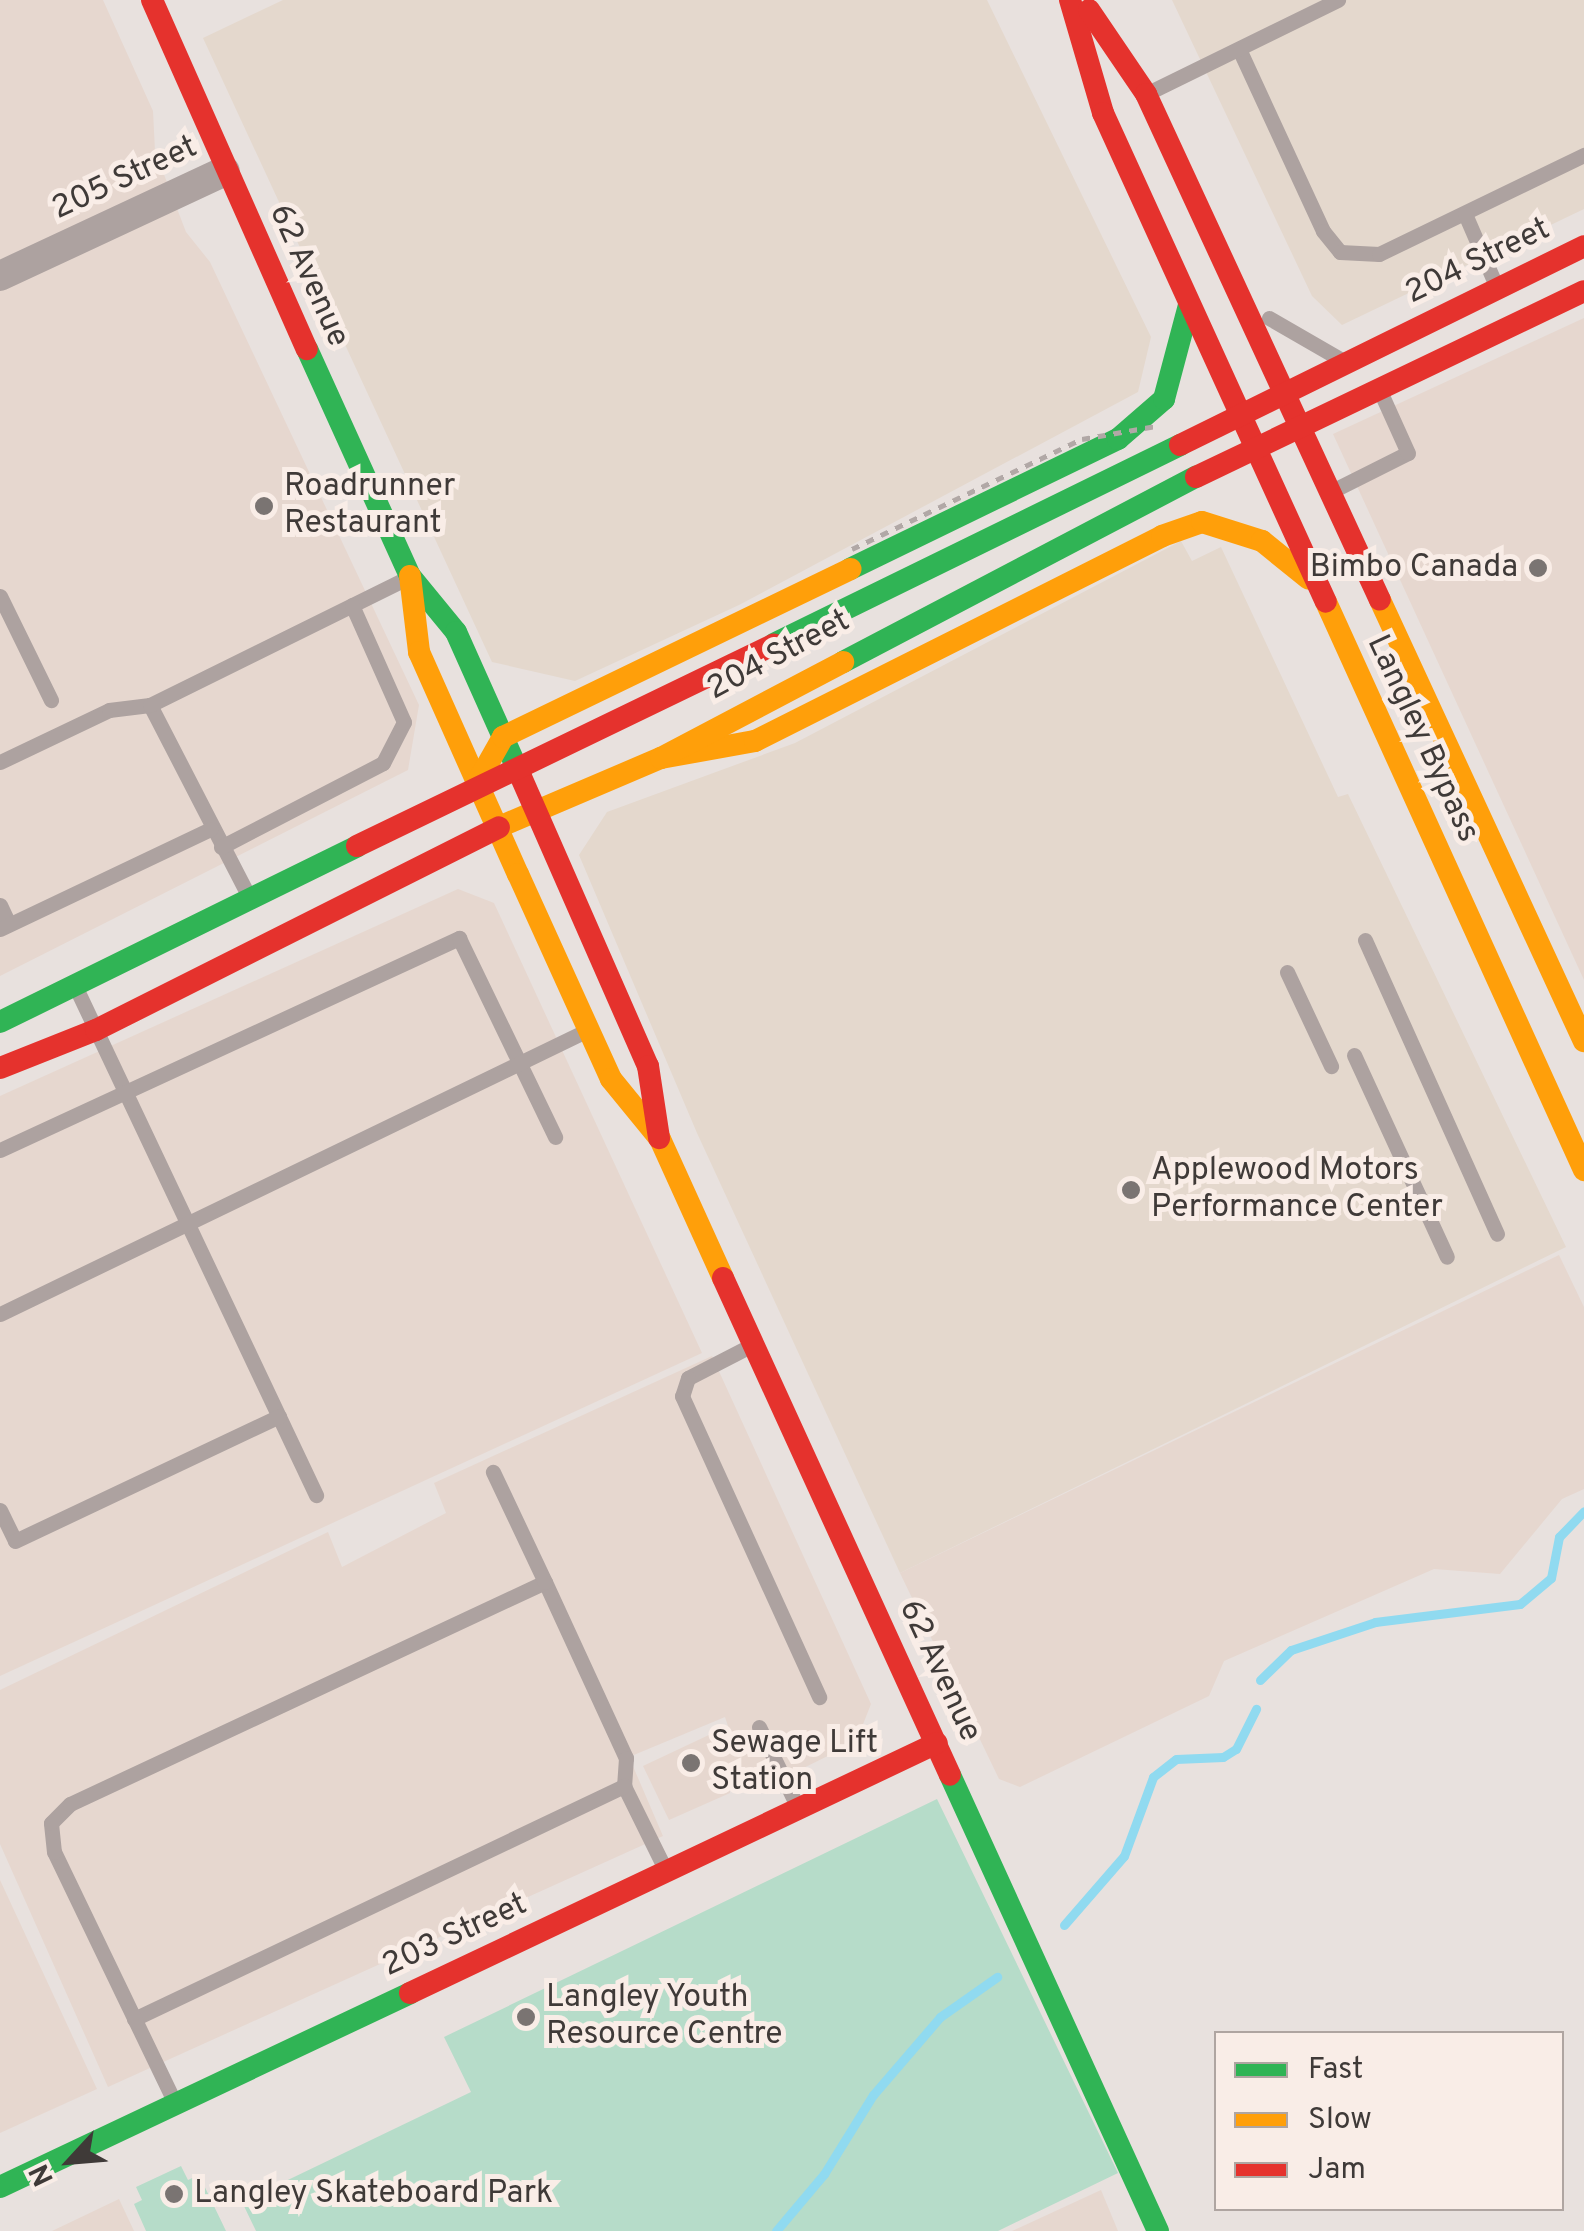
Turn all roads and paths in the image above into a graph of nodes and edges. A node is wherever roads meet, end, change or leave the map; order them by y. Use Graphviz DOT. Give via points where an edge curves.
graph roads {
  1 [pos="152,0"];
  2 [pos="1070,0"];
  3 [pos="1082,0"];
  4 [pos="1338,0"];
  5 [pos="1238,49"];
  6 [pos="1146,94"];
  7 [pos="1584,155"];
  8 [pos="225,170"];
  9 [pos="1465,214"];
  10 [pos="1584,246"];
  11 [pos="0,276"];
  12 [pos="1584,291"];
  13 [pos="1246,302"];
  14 [pos="1189,305"];
  15 [pos="1372,374"];
  16 [pos="1332,490"];
  17 [pos="410,576"];
  18 [pos="1314,583"];
  19 [pos="0,596"];
  20 [pos="352,605"];
  21 [pos="51,700"];
  22 [pos="150,705"];
  23 [pos="504,737"];
  24 [pos="660,758"];
  25 [pos="0,762"];
  26 [pos="517,770"];
  27 [pos="477,783"];
  28 [pos="538,814"];
  29 [pos="211,829"];
  30 [pos="498,830"];
  31 [pos="221,847"];
  32 [pos="251,902"];
  33 [pos="0,905"];
  34 [pos="5,927"];
  35 [pos="1365,940"];
  36 [pos="1288,972"];
  37 [pos="77,990"];
  38 [pos="0,1022"];
  39 [pos="96,1030"];
  40 [pos="588,1030"];
  41 [pos="1584,1041"];
  42 [pos="1354,1055"];
  43 [pos="521,1061"];
  44 [pos="1331,1066"];
  45 [pos="0,1068"];
  46 [pos="123,1088"];
  47 [pos="555,1137"];
  48 [pos="660,1139"];
  49 [pos="0,1150"];
  50 [pos="1584,1170"];
  51 [pos="186,1220"];
  52 [pos="1497,1234"];
  53 [pos="1447,1258"];
  54 [pos="0,1314"];
  55 [pos="754,1344"];
  56 [pos="279,1416"];
  57 [pos="493,1472"];
  58 [pos="316,1495"];
  59 [pos="0,1510"];
  60 [pos="545,1582"];
  61 [pos="819,1697"];
  62 [pos="760,1727"];
  63 [pos="937,1744"];
  64 [pos="624,1786"];
  65 [pos="799,1810"];
  66 [pos="667,1872"];
  67 [pos="134,2019"];
  68 [pos="175,2104"];
  69 [pos="0,2186"];
  70 [pos="1158,2231"];
  1 -- 8 [label="main road, 62 Avenue"];
  2 -- 14 [label="main road, Langley Bypass" via="1102,113"];
  3 -- 6 [label="main road, Langley Bypass"];
  4 -- 5 [label="lane"];
  5 -- 6 [label="lane"];
  5 -- 9 [label="lane" via="1322,232 1340,252 1379,254"];
  6 -- 13 [label="main road, Langley Bypass"];
  7 -- 9 [label="lane"];
  8 -- 11 [label="street, 205 Street"];
  8 -- 17 [label="main road, 62 Avenue"];
  9 -- 15 [label="lane" via="1506,310"];
  10 -- 26 [label="main road, 204 Street, bridge"];
  12 -- 24 [label="main road, 204 Street, bridge" via="1196,476"];
  13 -- 15 [label="lane" via="1304,342"];
  13 -- 16 [label="main road, Langley Bypass"];
  14 -- 18 [label="main road, Langley Bypass"];
  14 -- 23 [label="main road" via="1164,399 1118,439"];
  15 -- 16 [label="lane" via="1408,454"];
  16 -- 41 [label="main road, Langley Bypass" via="1566,985"];
  17 -- 20 [label="lane"];
  17 -- 23 [label="main road, 62 Avenue" via="456,632"];
  17 -- 27 [label="main road, 62 Avenue" via="419,652"];
  18 -- 24 [label="main road" via="1262,541 1202,522 1162,536 755,742"];
  18 -- 50 [label="main road, Langley Bypass"];
  19 -- 21 [label="lane"];
  20 -- 22 [label="lane"];
  20 -- 31 [label="lane" via="404,722 383,763"];
  22 -- 25 [label="lane" via="109,710"];
  22 -- 29 [label="lane"];
  23 -- 26 [label="main road, 62 Avenue"];
  23 -- 27 [label="main road"];
  24 -- 28 [label="main road, 204 Street"];
  26 -- 27 [label="main road, 204 Street"];
  26 -- 28 [label="main road, 62 Avenue"];
  27 -- 30 [label="main road, 62 Avenue"];
  27 -- 32 [label="main road, 204 Street"];
  28 -- 30 [label="main road, 204 Street"];
  28 -- 48 [label="main road, 62 Avenue" via="648,1066"];
  29 -- 31 [label="lane"];
  29 -- 34 [label="lane"];
  30 -- 39 [label="main road, 204 Street"];
  30 -- 40 [label="main road, 62 Avenue"];
  31 -- 32 [label="lane"];
  32 -- 37 [label="main road, 204 Street"];
  33 -- 34 [label="lane"];
  35 -- 52 [label="lane"];
  36 -- 44 [label="lane"];
  37 -- 38 [label="main road, 204 Street"];
  37 -- 39 [label="lane"];
  39 -- 45 [label="main road, 204 Street"];
  39 -- 46 [label="lane"];
  40 -- 43 [label="lane"];
  40 -- 48 [label="main road, 62 Avenue" via="611,1079"];
  42 -- 53 [label="lane"];
  43 -- 46 [label="lane" via="459,938"];
  43 -- 47 [label="lane"];
  43 -- 51 [label="lane"];
  46 -- 49 [label="lane"];
  46 -- 51 [label="lane"];
  48 -- 55 [label="main road, 62 Avenue"];
  51 -- 54 [label="lane"];
  51 -- 56 [label="lane"];
  55 -- 61 [label="lane" via="688,1378 682,1396"];
  55 -- 63 [label="main road, 62 Avenue"];
  56 -- 58 [label="lane"];
  56 -- 59 [label="lane" via="15,1542"];
  57 -- 60 [label="lane"];
  60 -- 64 [label="lane" via="626,1758"];
  60 -- 67 [label="lane" via="70,1804 51,1824 54,1852"];
  62 -- 65 [label="lane"];
  63 -- 65 [label="main road, 203 Street"];
  63 -- 70 [label="main road, 62 Avenue"];
  64 -- 66 [label="lane"];
  64 -- 67 [label="lane"];
  65 -- 66 [label="main road, 203 Street"];
  66 -- 68 [label="main road, 203 Street"];
  67 -- 68 [label="lane"];
  68 -- 69 [label="main road, 203 Street"];
}
